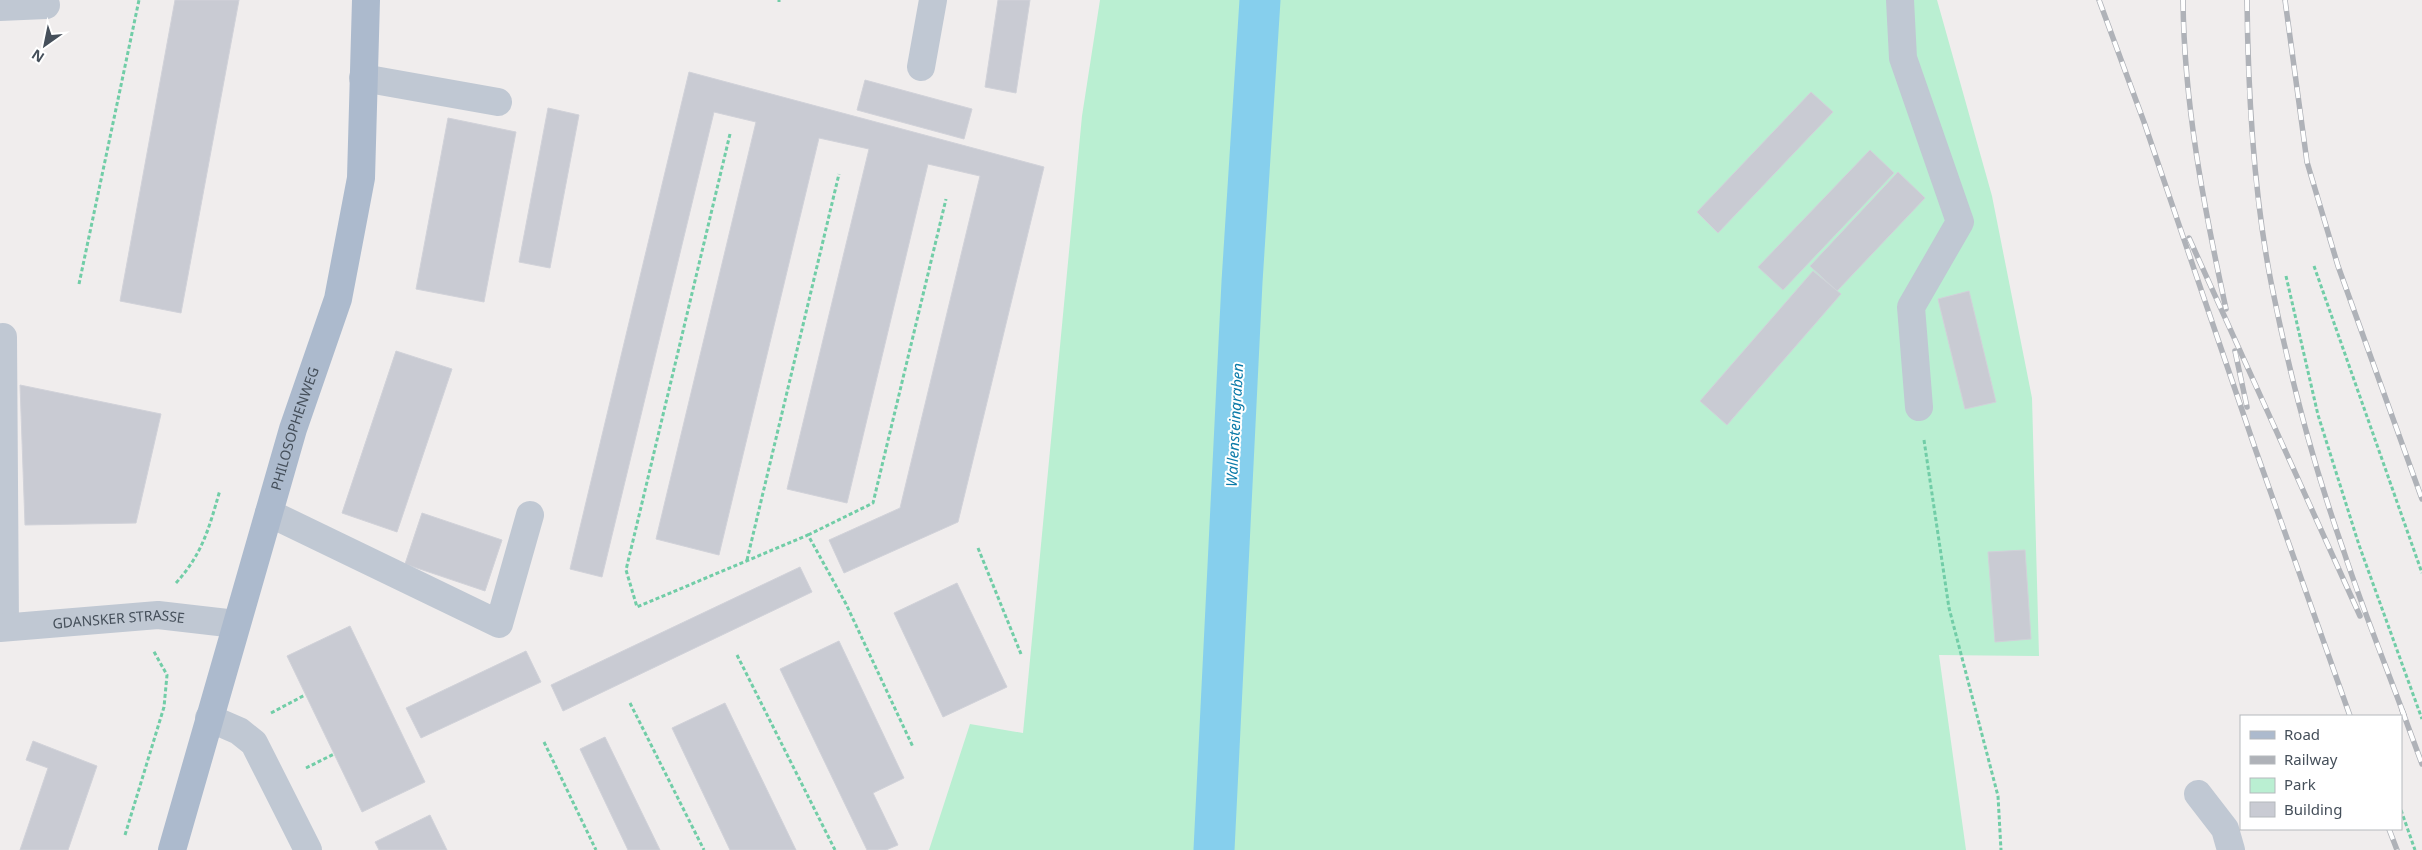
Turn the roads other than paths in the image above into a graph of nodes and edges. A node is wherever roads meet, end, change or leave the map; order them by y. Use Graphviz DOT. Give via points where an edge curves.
graph roads {
  1 [pos="366,0"];
  2 [pos="933,0"];
  3 [pos="1900,0"];
  4 [pos="46,5"];
  5 [pos="0,7"];
  6 [pos="921,67"];
  7 [pos="363,78"];
  8 [pos="498,102"];
  9 [pos="3,337"];
  10 [pos="1919,407"];
  11 [pos="269,513"];
  12 [pos="530,515"];
  13 [pos="236,624"];
  14 [pos="2,627"];
  15 [pos="209,718"];
  16 [pos="2198,794"];
  17 [pos="307,849"];
  18 [pos="172,850"];
  19 [pos="2231,850"];
  1 -- 7 [label="main road, PHILOSOPHENWEG"];
  2 -- 6 [label="street"];
  3 -- 10 [label="street" via="1903,58 1960,222 1911,307"];
  4 -- 5 [label="street"];
  7 -- 8 [label="street"];
  7 -- 11 [label="main road, PHILOSOPHENWEG" via="361,178 338,299 293,428"];
  9 -- 14 [label="street"];
  11 -- 12 [label="street" via="499,624"];
  11 -- 13 [label="main road, PHILOSOPHENWEG"];
  13 -- 14 [label="street, GDANSKER STRASSE" via="162,615"];
  13 -- 15 [label="main road, PHILOSOPHENWEG"];
  15 -- 17 [label="street" via="239,731 254,743"];
  15 -- 18 [label="main road, PHILOSOPHENWEG"];
  16 -- 19 [label="street" via="2225,829"];
}
